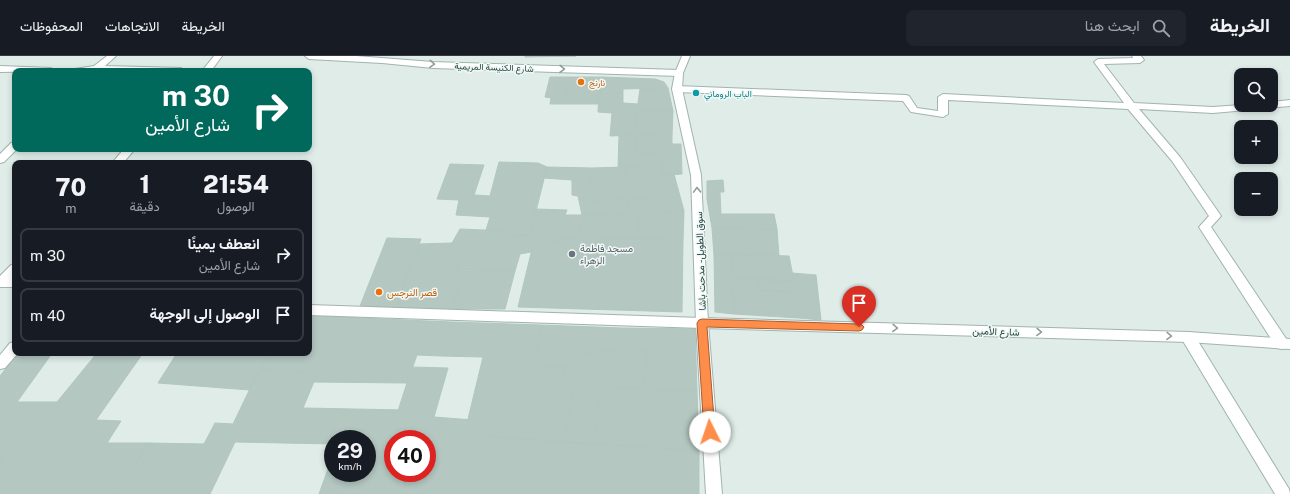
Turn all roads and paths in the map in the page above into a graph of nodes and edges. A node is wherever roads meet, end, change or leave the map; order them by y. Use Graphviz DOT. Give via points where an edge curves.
graph roads {
  1 [pos="112,56"];
  2 [pos="218,56"];
  3 [pos="310,56"];
  4 [pos="686,56"];
  5 [pos="1136,56"];
  6 [pos="97,68"];
  7 [pos="208,68"];
  8 [pos="0,69"];
  9 [pos="12,69"];
  10 [pos="679,73"];
  11 [pos="677,89"];
  12 [pos="1290,103"];
  13 [pos="1278,104"];
  14 [pos="1131,106"];
  15 [pos="1234,108"];
  16 [pos="12,149"];
  17 [pos="127,152"];
  18 [pos="0,160"];
  19 [pos="120,160"];
  20 [pos="12,271"];
  21 [pos="0,283"];
  22 [pos="12,283"];
  23 [pos="312,310"];
  24 [pos="702,323"];
  25 [pos="1188,336"];
  26 [pos="1286,344"];
  27 [pos="12,350"];
  28 [pos="0,364"];
  29 [pos="714,494"];
  30 [pos="1284,494"];
  1 -- 6 [label="street"];
  2 -- 7 [label="street"];
  3 -- 10 [label="street, شارع الكنيسة المريمية, one-way" via="433,65"];
  4 -- 10 [label="street, سوق الطويل - مدحت باشا"];
  5 -- 14 [label="street" via="1140,60 1098,62"];
  8 -- 9 [label="street"];
  10 -- 11 [label="street, سوق الطويل - مدحت باشا"];
  11 -- 14 [label="street" via="906,98 914,110 943,114 944,97"];
  24 -- 11 [label="street, سوق الطويل - مدحت باشا, one-way" via="696,175"];
  12 -- 13 [label="street"];
  14 -- 15 [label="street" via="1213,110"];
  14 -- 26 [label="street" via="1176,159 1216,216 1205,227"];
  16 -- 18 [label="street"];
  17 -- 19 [label="street"];
  20 -- 21 [label="street"];
  21 -- 22 [label="street"];
  23 -- 24 [label="street, شارع الأمين"];
  24 -- 25 [label="street, شارع الأمين, one-way"];
  24 -- 29 [label="street, سوق الطويل - مدحت باشا"];
  25 -- 26 [label="street, شارع الأمين"];
  25 -- 30 [label="street"];
  27 -- 28 [label="street"];
}
